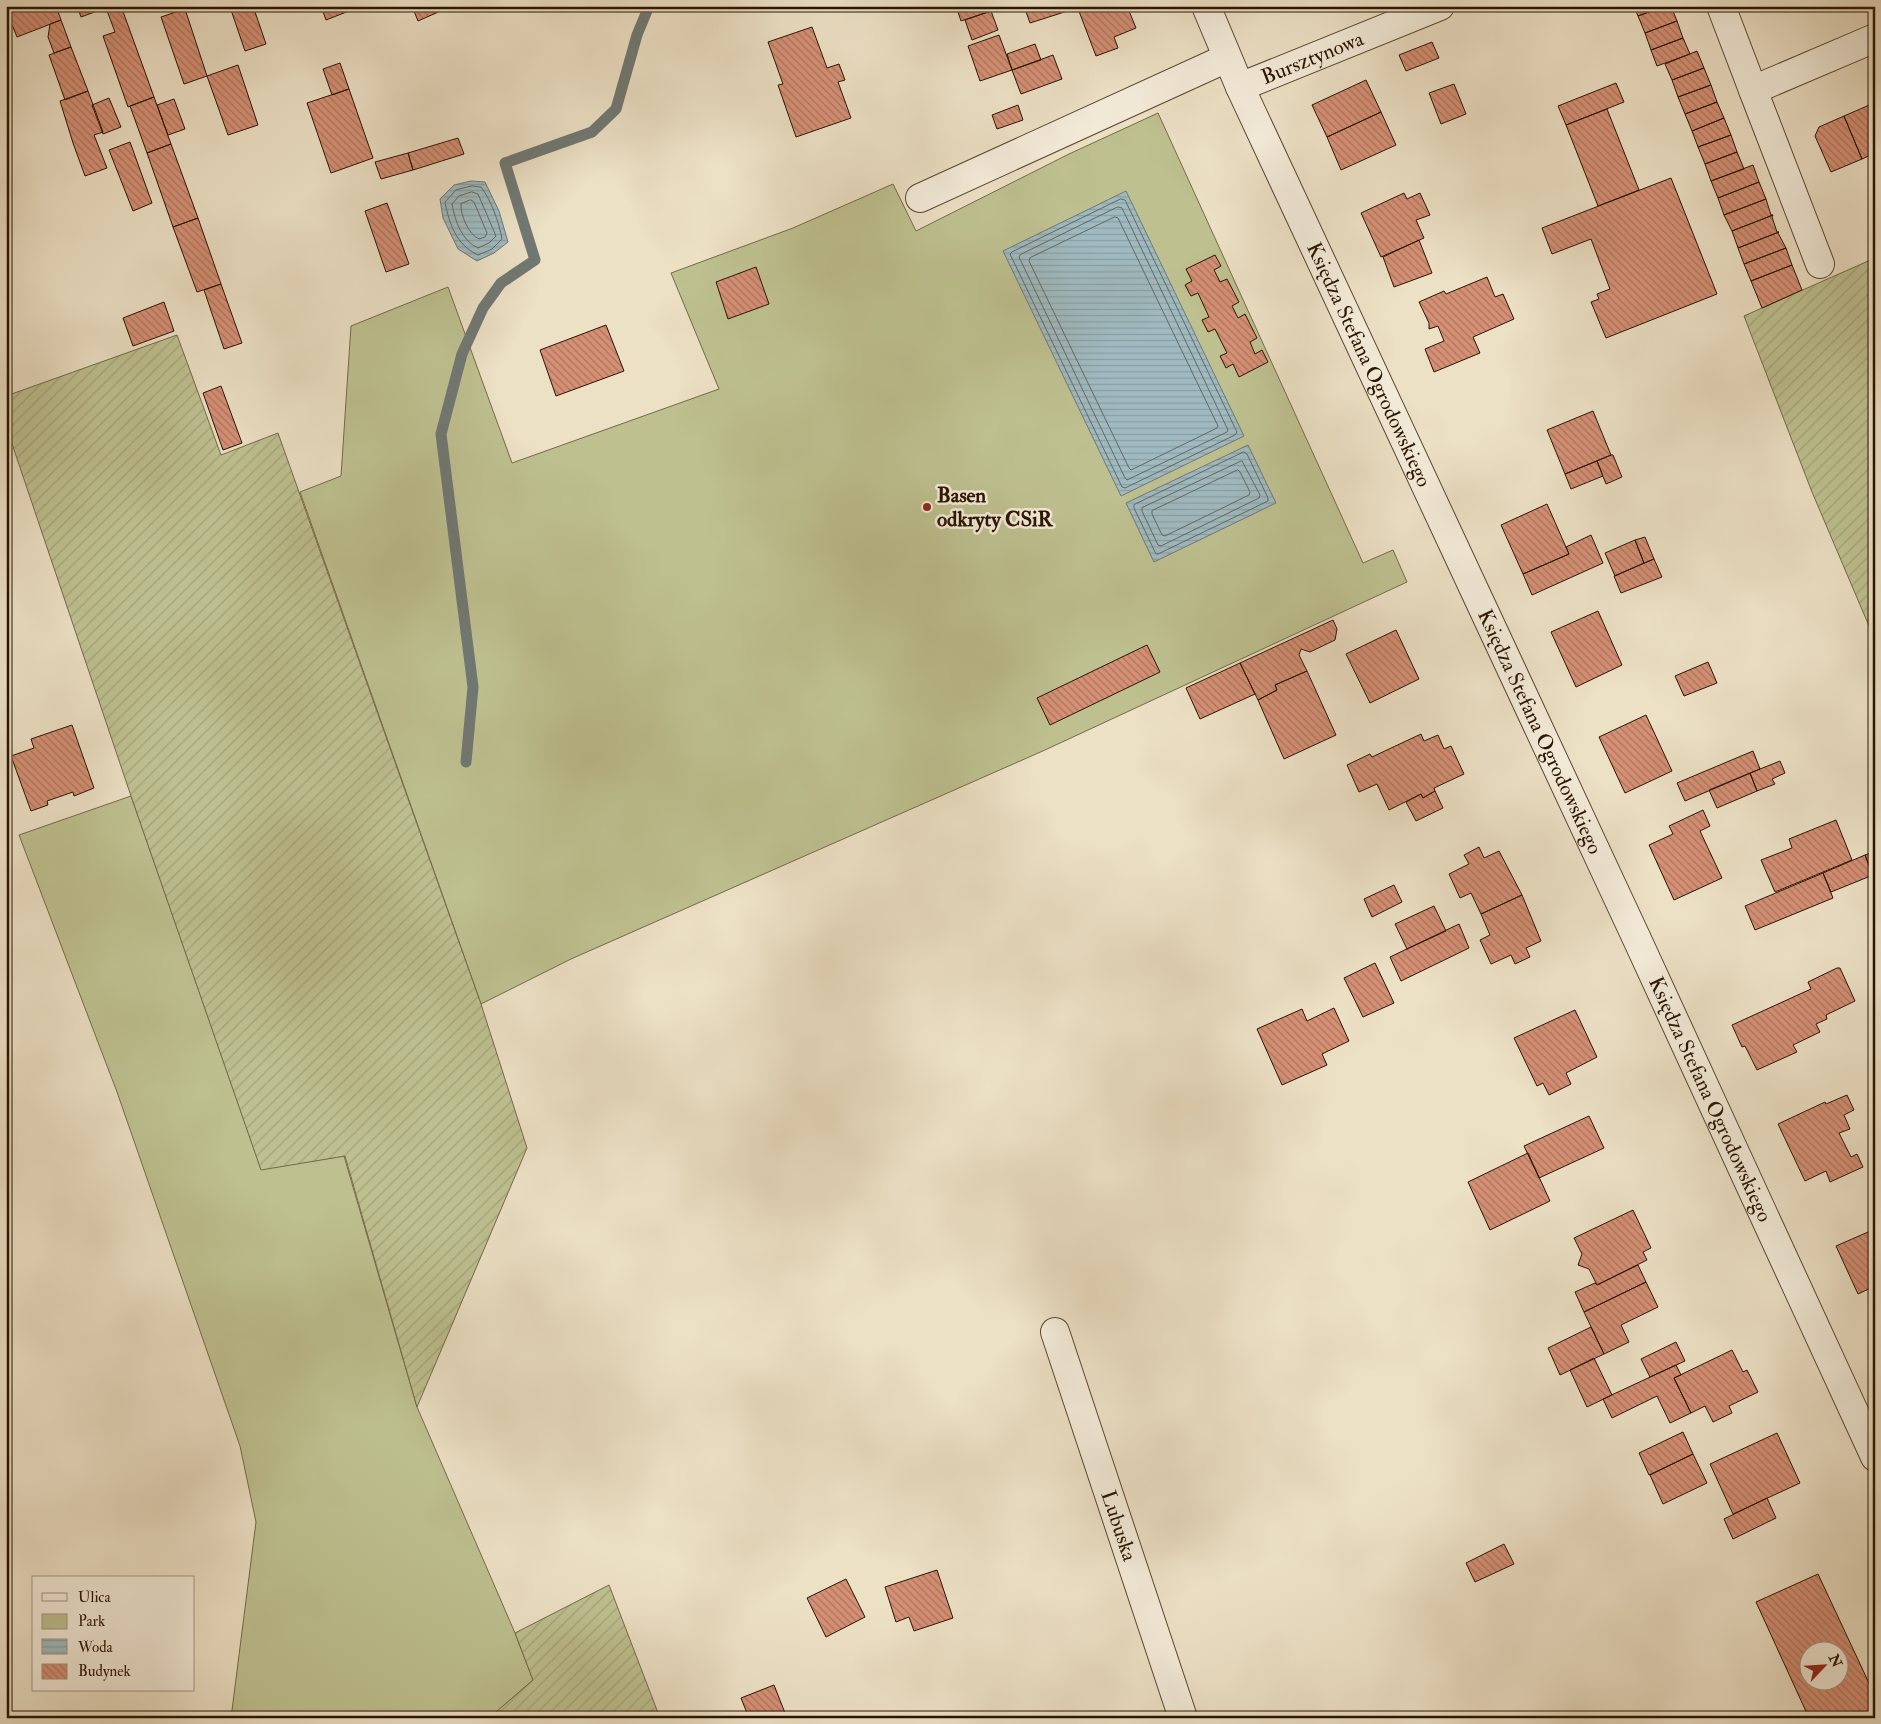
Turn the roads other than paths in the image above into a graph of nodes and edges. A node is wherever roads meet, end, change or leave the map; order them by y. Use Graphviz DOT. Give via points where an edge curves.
graph roads {
  1 [pos="1206,6"];
  2 [pos="1440,6"];
  3 [pos="1721,6"];
  4 [pos="1875,38"];
  5 [pos="1227,58"];
  6 [pos="1240,87"];
  7 [pos="1753,90"];
  8 [pos="920,198"];
  9 [pos="1820,264"];
  10 [pos="1055,1332"];
  11 [pos="1875,1457"];
  12 [pos="1183,1718"];
  1 -- 5 [label="street, Księdza Stefana Ogrodowskiego"];
  2 -- 6 [label="street, Bursztynowa"];
  3 -- 7 [label="street"];
  4 -- 7 [label="street"];
  5 -- 6 [label="street, Księdza Stefana Ogrodowskiego"];
  5 -- 8 [label="street"];
  6 -- 11 [label="street, Księdza Stefana Ogrodowskiego"];
  7 -- 9 [label="street"];
  10 -- 12 [label="street, Lubuska"];
}
